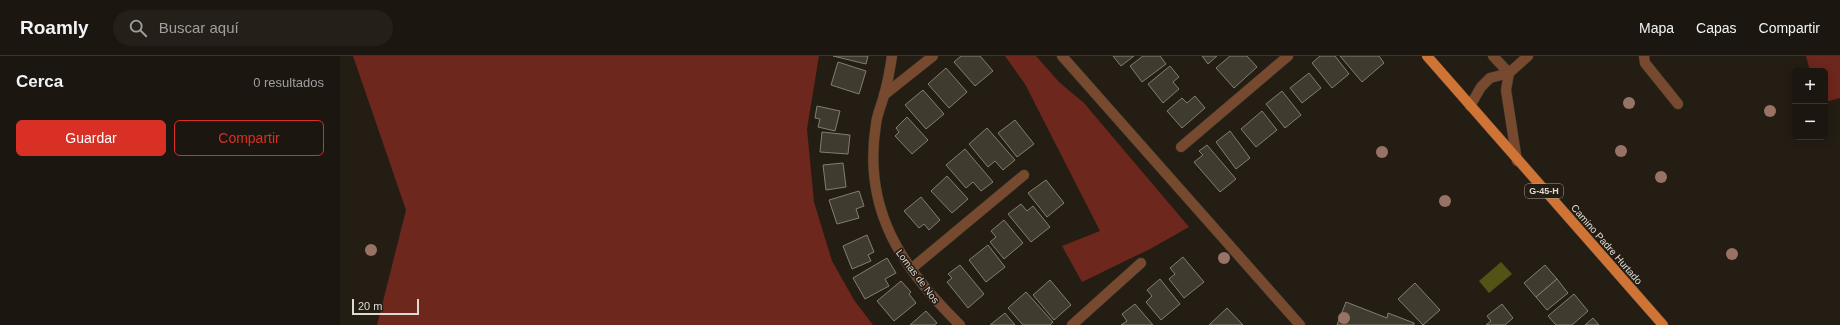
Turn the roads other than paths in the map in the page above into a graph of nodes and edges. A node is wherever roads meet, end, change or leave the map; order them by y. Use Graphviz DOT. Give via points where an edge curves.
graph roads {
  1 [pos="892,56"];
  2 [pos="933,56"];
  3 [pos="1062,56"];
  4 [pos="1288,56"];
  5 [pos="1427,56"];
  6 [pos="1494,56"];
  7 [pos="1528,56"];
  8 [pos="1644,56"];
  9 [pos="1509,73"];
  10 [pos="884,95"];
  11 [pos="1678,104"];
  12 [pos="1470,106"];
  13 [pos="1180,147"];
  14 [pos="1517,161"];
  15 [pos="1024,175"];
  16 [pos="1140,263"];
  17 [pos="911,269"];
  18 [pos="960,325"];
  19 [pos="1072,325"];
  20 [pos="1300,325"];
  21 [pos="1663,325"];
  1 -- 10 [label="street, Lomas de Nos"];
  2 -- 10 [label="street"];
  3 -- 20 [label="street"];
  4 -- 13 [label="street"];
  5 -- 12 [label="main road, Camino Padre Hurtado / G-45-H"];
  6 -- 9 [label="street"];
  7 -- 9 [label="street"];
  8 -- 11 [label="street" via="1645,63"];
  9 -- 12 [label="street" via="1490,78 1481,87"];
  9 -- 14 [label="street" via="1506,90"];
  10 -- 17 [label="street, Lomas de Nos" via="876,124 876,190 883,220 893,242"];
  12 -- 14 [label="main road, Camino Padre Hurtado / G-45-H"];
  14 -- 21 [label="main road, Camino Padre Hurtado / G-45-H"];
  15 -- 17 [label="street"];
  16 -- 19 [label="street"];
  17 -- 18 [label="street, Lomas de Nos"];
}
